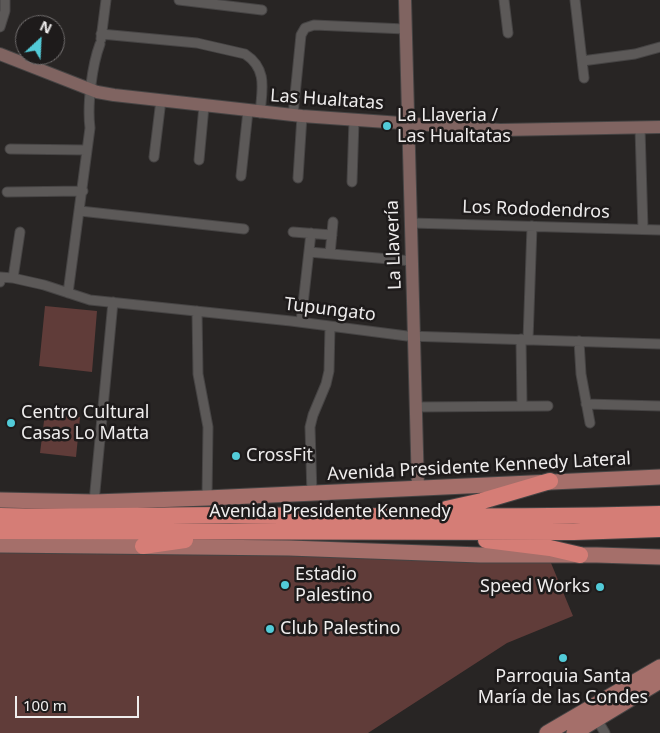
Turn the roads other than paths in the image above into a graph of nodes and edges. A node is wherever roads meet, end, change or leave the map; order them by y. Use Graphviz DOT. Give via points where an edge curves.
graph roads {
  1 [pos="6,0"];
  2 [pos="106,0"];
  3 [pos="179,0"];
  4 [pos="405,0"];
  5 [pos="504,0"];
  6 [pos="575,0"];
  7 [pos="262,10"];
  8 [pos="0,27"];
  9 [pos="406,29"];
  10 [pos="508,33"];
  11 [pos="101,34"];
  12 [pos="660,47"];
  13 [pos="0,54"];
  14 [pos="582,61"];
  15 [pos="584,78"];
  16 [pos="94,91"];
  17 [pos="161,100"];
  18 [pos="204,106"];
  19 [pos="254,112"];
  20 [pos="298,116"];
  21 [pos="354,120"];
  22 [pos="408,124"];
  23 [pos="660,127"];
  24 [pos="640,128"];
  25 [pos="10,149"];
  26 [pos="87,150"];
  27 [pos="154,157"];
  28 [pos="199,160"];
  29 [pos="242,176"];
  30 [pos="298,178"];
  31 [pos="352,182"];
  32 [pos="7,192"];
  33 [pos="83,192"];
  34 [pos="80,211"];
  35 [pos="333,222"];
  36 [pos="411,222"];
  37 [pos="532,226"];
  38 [pos="244,229"];
  39 [pos="643,229"];
  40 [pos="660,230"];
  41 [pos="20,232"];
  42 [pos="293,232"];
  43 [pos="310,233"];
  44 [pos="332,235"];
  45 [pos="309,252"];
  46 [pos="330,254"];
  47 [pos="412,262"];
  48 [pos="0,277"];
  49 [pos="13,278"];
  50 [pos="0,282"];
  51 [pos="68,293"];
  52 [pos="112,302"];
  53 [pos="197,310"];
  54 [pos="301,322"];
  55 [pos="330,326"];
  56 [pos="415,336"];
  57 [pos="525,339"];
  58 [pos="579,341"];
  59 [pos="660,344"];
  60 [pos="586,404"];
  61 [pos="522,406"];
  62 [pos="548,406"];
  63 [pos="660,406"];
  64 [pos="416,407"];
  65 [pos="590,423"];
  66 [pos="660,477"];
  67 [pos="550,481"];
  68 [pos="418,489"];
  69 [pos="312,494"];
  70 [pos="207,498"];
  71 [pos="0,500"];
  72 [pos="94,502"];
  73 [pos="660,514"];
  74 [pos="0,516"];
  75 [pos="416,516"];
  76 [pos="244,530"];
  77 [pos="0,531"];
  78 [pos="660,531"];
  79 [pos="447,532"];
  80 [pos="0,545"];
  81 [pos="143,546"];
  82 [pos="580,555"];
  83 [pos="660,558"];
  84 [pos="660,667"];
  85 [pos="660,681"];
  86 [pos="593,713"];
  87 [pos="547,733"];
  88 [pos="574,733"];
  89 [pos="605,733"];
  1 -- 8 [label="street"];
  2 -- 11 [label="street"];
  3 -- 7 [label="street"];
  4 -- 9 [label="street, La Llavería"];
  5 -- 10 [label="street"];
  6 -- 14 [label="street"];
  9 -- 20 [label="street" via="314,25 305,28 301,35"];
  9 -- 22 [label="street, La Llavería"];
  11 -- 16 [label="street" via="101,57"];
  11 -- 19 [label="street" via="197,43 245,54 262,75"];
  12 -- 14 [label="street"];
  13 -- 16 [label="street, Las Hualtatas"];
  14 -- 15 [label="street"];
  16 -- 17 [label="street, Las Hualtatas"];
  16 -- 26 [label="street" via="94,118"];
  17 -- 18 [label="street, Las Hualtatas"];
  17 -- 27 [label="street"];
  18 -- 19 [label="street, Las Hualtatas"];
  18 -- 28 [label="street"];
  19 -- 20 [label="street, Las Hualtatas"];
  19 -- 29 [label="street"];
  20 -- 21 [label="street, Las Hualtatas"];
  20 -- 30 [label="street"];
  21 -- 22 [label="street, Las Hualtatas"];
  21 -- 31 [label="street"];
  22 -- 24 [label="street, Las Hualtatas" via="522,130"];
  22 -- 36 [label="street, La Llavería"];
  23 -- 24 [label="street, Las Hualtatas"];
  24 -- 39 [label="street"];
  25 -- 26 [label="street"];
  26 -- 33 [label="street"];
  32 -- 33 [label="street"];
  33 -- 34 [label="street"];
  34 -- 38 [label="street"];
  34 -- 51 [label="street"];
  35 -- 44 [label="street"];
  36 -- 37 [label="street, Los Rododendros"];
  36 -- 47 [label="street, La Llavería"];
  37 -- 39 [label="street, Los Rododendros"];
  37 -- 57 [label="street"];
  39 -- 40 [label="street, Los Rododendros"];
  41 -- 49 [label="street"];
  42 -- 43 [label="street"];
  43 -- 44 [label="street"];
  43 -- 45 [label="street"];
  44 -- 46 [label="street"];
  45 -- 46 [label="street"];
  45 -- 54 [label="street"];
  46 -- 47 [label="street"];
  47 -- 56 [label="street, La Llavería"];
  48 -- 49 [label="street, Tupungato"];
  48 -- 50 [label="street"];
  49 -- 51 [label="street, Tupungato"];
  51 -- 52 [label="street, Tupungato"];
  52 -- 53 [label="street, Tupungato"];
  52 -- 72 [label="street"];
  53 -- 54 [label="street, Tupungato"];
  53 -- 70 [label="street" via="198,374 208,427"];
  54 -- 55 [label="street, Tupungato"];
  55 -- 56 [label="street, Tupungato"];
  55 -- 69 [label="street" via="329,371 310,427"];
  56 -- 57 [label="street, Tupungato"];
  56 -- 64 [label="street, La Llavería"];
  57 -- 58 [label="street, Tupungato"];
  57 -- 61 [label="street"];
  58 -- 59 [label="street, Tupungato"];
  58 -- 60 [label="street"];
  60 -- 63 [label="street"];
  60 -- 65 [label="street"];
  61 -- 62 [label="street"];
  61 -- 64 [label="street"];
  64 -- 68 [label="street, La Llavería"];
  66 -- 67 [label="main road, Avenida Presidente Kennedy Lateral"];
  67 -- 68 [label="main road, Avenida Presidente Kennedy Lateral"];
  67 -- 75 [label="highway"];
  68 -- 69 [label="main road, Avenida Presidente Kennedy Lateral"];
  69 -- 70 [label="main road, Avenida Presidente Kennedy Lateral"];
  70 -- 72 [label="main road, Avenida Presidente Kennedy Lateral"];
  71 -- 72 [label="main road, Avenida Presidente Kennedy Lateral"];
  73 -- 75 [label="highway, Avenida Presidente Kennedy"];
  74 -- 75 [label="highway, Avenida Presidente Kennedy"];
  76 -- 77 [label="highway, Avenida Presidente Kennedy"];
  76 -- 79 [label="highway, Avenida Presidente Kennedy"];
  76 -- 81 [label="highway"];
  78 -- 79 [label="highway, Avenida Presidente Kennedy"];
  79 -- 82 [label="highway"];
  80 -- 81 [label="main road"];
  81 -- 82 [label="main road"];
  82 -- 83 [label="main road"];
  84 -- 86 [label="main road"];
  85 -- 86 [label="main road"];
  86 -- 87 [label="main road"];
  86 -- 88 [label="main road"];
  86 -- 89 [label="street"];
}
